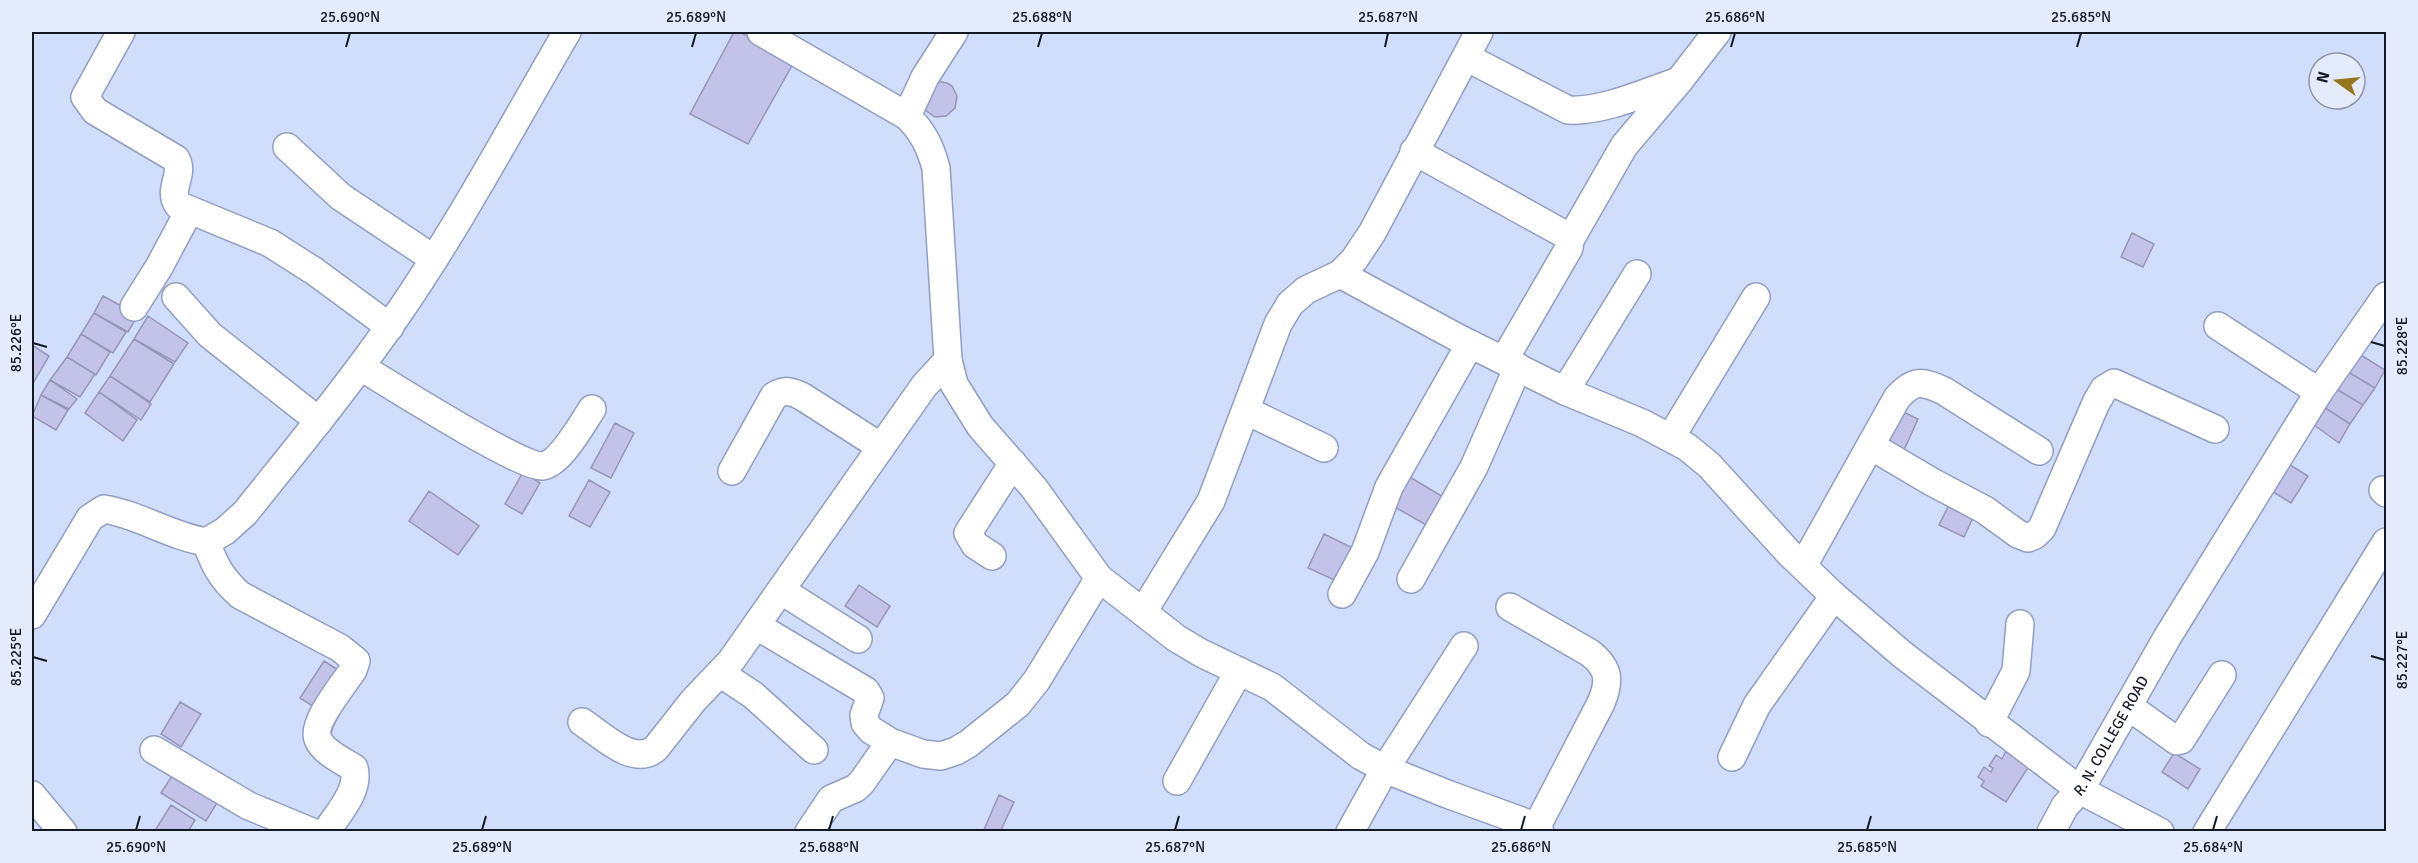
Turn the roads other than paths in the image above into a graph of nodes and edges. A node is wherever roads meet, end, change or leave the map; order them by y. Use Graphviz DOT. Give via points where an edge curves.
graph roads {
  1 [pos="121,32"];
  2 [pos="567,32"];
  3 [pos="761,32"];
  4 [pos="954,32"];
  5 [pos="1479,32"];
  6 [pos="1717,32"];
  7 [pos="1466,57"];
  8 [pos="1678,81"];
  9 [pos="907,116"];
  10 [pos="287,147"];
  11 [pos="1414,151"];
  12 [pos="189,211"];
  13 [pos="1570,240"];
  14 [pos="434,259"];
  15 [pos="1340,274"];
  16 [pos="1637,274"];
  17 [pos="2386,296"];
  18 [pos="176,297"];
  19 [pos="1756,297"];
  20 [pos="134,308"];
  21 [pos="2218,326"];
  22 [pos="390,327"];
  23 [pos="1470,344"];
  24 [pos="948,360"];
  25 [pos="1511,364"];
  26 [pos="362,367"];
  27 [pos="1565,391"];
  28 [pos="2319,392"];
  29 [pos="592,409"];
  30 [pos="1247,411"];
  31 [pos="319,421"];
  32 [pos="2215,429"];
  33 [pos="1671,436"];
  34 [pos="1871,446"];
  35 [pos="881,447"];
  36 [pos="1323,448"];
  37 [pos="2039,451"];
  38 [pos="1013,463"];
  39 [pos="732,471"];
  40 [pos="206,542"];
  41 [pos="2386,542"];
  42 [pos="992,556"];
  43 [pos="1803,566"];
  44 [pos="1099,578"];
  45 [pos="1411,579"];
  46 [pos="782,591"];
  47 [pos="1342,594"];
  48 [pos="1834,596"];
  49 [pos="1510,607"];
  50 [pos="1143,612"];
  51 [pos="32,615"];
  52 [pos="2020,624"];
  53 [pos="758,626"];
  54 [pos="858,639"];
  55 [pos="1464,646"];
  56 [pos="1239,671"];
  57 [pos="720,673"];
  58 [pos="2222,675"];
  59 [pos="2128,706"];
  60 [pos="582,722"];
  61 [pos="1989,723"];
  62 [pos="890,742"];
  63 [pos="154,750"];
  64 [pos="814,750"];
  65 [pos="1732,757"];
  66 [pos="1385,769"];
  67 [pos="1177,781"];
  68 [pos="2080,790"];
  69 [pos="32,795"];
  70 [pos="1538,830"];
  71 [pos="63,831"];
  72 [pos="312,831"];
  73 [pos="326,831"];
  74 [pos="809,831"];
  75 [pos="1350,831"];
  76 [pos="2051,831"];
  77 [pos="2160,831"];
  78 [pos="2207,831"];
  1 -- 12 [label="street" via="85,98 95,111 176,159 179,171 174,198"];
  2 -- 14 [label="street"];
  3 -- 9 [label="street"];
  4 -- 9 [label="street" via="925,77"];
  5 -- 7 [label="street"];
  6 -- 8 [label="street"];
  7 -- 8 [label="street" via="1569,110 1599,107"];
  7 -- 11 [label="street"];
  8 -- 13 [label="street" via="1618,154"];
  9 -- 24 [label="street" via="921,131 936,168"];
  10 -- 14 [label="street" via="342,197"];
  11 -- 13 [label="street"];
  11 -- 15 [label="street" via="1372,233 1354,261"];
  12 -- 20 [label="street"];
  12 -- 22 [label="street" via="270,243"];
  13 -- 25 [label="street"];
  14 -- 22 [label="street"];
  15 -- 23 [label="street"];
  15 -- 30 [label="street" via="1306,290 1290,304 1269,345"];
  16 -- 27 [label="street"];
  17 -- 28 [label="street, R. N. COLLEGE ROAD"];
  18 -- 31 [label="street" via="210,335"];
  19 -- 33 [label="street"];
  21 -- 28 [label="street"];
  22 -- 26 [label="street"];
  23 -- 25 [label="street"];
  23 -- 47 [label="street" via="1389,488 1365,552"];
  24 -- 35 [label="street" via="924,386"];
  24 -- 38 [label="street" via="954,384 965,404"];
  25 -- 27 [label="street"];
  25 -- 45 [label="street" via="1474,467"];
  26 -- 29 [label="street" via="529,464 551,463"];
  26 -- 31 [label="street"];
  27 -- 33 [label="street"];
  28 -- 59 [label="street, R. N. COLLEGE ROAD"];
  30 -- 36 [label="street"];
  30 -- 50 [label="street" via="1211,501"];
  31 -- 40 [label="street" via="245,513"];
  32 -- 34 [label="street" via="2114,383 2104,389 2096,403 2042,528 2028,538"];
  33 -- 43 [label="street" via="1709,465"];
  34 -- 37 [label="street" via="1897,398 1915,383 1944,391"];
  34 -- 43 [label="street"];
  35 -- 39 [label="street" via="803,398 782,391 774,396"];
  35 -- 46 [label="street"];
  38 -- 42 [label="street" via="968,533 975,545"];
  38 -- 44 [label="street"];
  40 -- 51 [label="street" via="185,539 104,508 90,518"];
  40 -- 73 [label="street" via="216,569 240,595 350,654 356,661 316,727 324,748 354,768 357,778"];
  41 -- 78 [label="street"];
  43 -- 48 [label="street"];
  44 -- 50 [label="street"];
  44 -- 62 [label="street" via="1037,680 1018,704 968,744 941,756"];
  46 -- 53 [label="street"];
  46 -- 54 [label="street"];
  48 -- 61 [label="street"];
  48 -- 65 [label="street" via="1757,705"];
  49 -- 70 [label="street" via="1590,653 1602,662 1607,676 1601,703"];
  50 -- 56 [label="street" via="1184,643"];
  52 -- 61 [label="street" via="2016,671"];
  53 -- 57 [label="street"];
  53 -- 62 [label="street" via="866,691 870,698 865,723"];
  55 -- 66 [label="street"];
  56 -- 66 [label="street" via="1272,687 1346,746"];
  56 -- 67 [label="street"];
  57 -- 60 [label="street" via="649,754 630,753"];
  57 -- 64 [label="street" via="753,695"];
  58 -- 59 [label="street" via="2181,741"];
  59 -- 68 [label="street, R. N. COLLEGE ROAD"];
  61 -- 68 [label="street"];
  62 -- 74 [label="street" via="862,782 831,799"];
  63 -- 72 [label="street" via="249,806"];
  66 -- 70 [label="street"];
  66 -- 75 [label="street"];
  68 -- 76 [label="street, R. N. COLLEGE ROAD" via="2065,806"];
  68 -- 77 [label="street"];
  69 -- 71 [label="street"];
}
